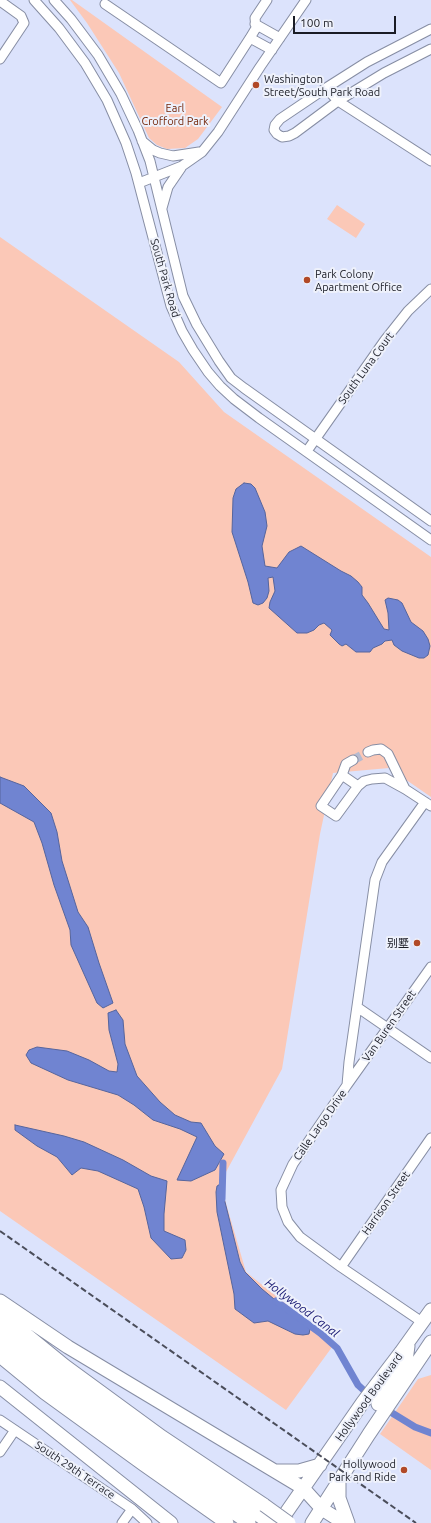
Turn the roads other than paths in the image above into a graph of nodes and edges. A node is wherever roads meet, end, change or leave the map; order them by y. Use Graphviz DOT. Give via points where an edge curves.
graph roads {
  1 [pos="34,0"];
  2 [pos="54,0"];
  3 [pos="267,0"];
  4 [pos="306,0"];
  5 [pos="0,1"];
  6 [pos="105,4"];
  7 [pos="255,24"];
  8 [pos="431,30"];
  9 [pos="250,38"];
  10 [pos="280,38"];
  11 [pos="431,49"];
  12 [pos="272,50"];
  13 [pos="0,59"];
  14 [pos="326,88"];
  15 [pos="338,101"];
  16 [pos="142,141"];
  17 [pos="202,152"];
  18 [pos="431,161"];
  19 [pos="182,166"];
  20 [pos="153,178"];
  21 [pos="139,183"];
  22 [pos="161,209"];
  23 [pos="431,290"];
  24 [pos="316,438"];
  25 [pos="307,451"];
  26 [pos="431,521"];
  27 [pos="431,540"];
  28 [pos="368,752"];
  29 [pos="353,760"];
  30 [pos="394,765"];
  31 [pos="342,775"];
  32 [pos="385,778"];
  33 [pos="358,786"];
  34 [pos="405,789"];
  35 [pos="428,804"];
  36 [pos="431,967"];
  37 [pos="356,1007"];
  38 [pos="388,1029"];
  39 [pos="431,1058"];
  40 [pos="347,1085"];
  41 [pos="431,1138"];
  42 [pos="341,1267"];
  43 [pos="0,1301"];
  44 [pos="431,1310"];
  45 [pos="0,1313"];
  46 [pos="422,1322"];
  47 [pos="0,1326"];
  48 [pos="0,1341"];
  49 [pos="431,1346"];
  50 [pos="0,1356"];
  51 [pos="0,1387"];
  52 [pos="380,1402"];
  53 [pos="0,1420"];
  54 [pos="15,1430"];
  55 [pos="0,1452"];
  56 [pos="320,1465"];
  57 [pos="273,1471"];
  58 [pos="339,1483"];
  59 [pos="304,1488"];
  60 [pos="132,1509"];
  61 [pos="322,1509"];
  62 [pos="256,1514"];
  63 [pos="122,1523"];
  64 [pos="147,1523"];
  65 [pos="172,1523"];
  66 [pos="227,1523"];
  67 [pos="270,1523"];
  68 [pos="279,1523"];
  69 [pos="289,1523"];
  70 [pos="312,1523"];
  71 [pos="344,1523"];
  72 [pos="348,1523"];
  1 -- 21 [label="street, South Park Road" via="85,63 103,94 126,143"];
  2 -- 16 [label="street, South Park Road" via="98,55 121,94"];
  3 -- 7 [label="street" via="254,18"];
  4 -- 10 [label="street"];
  5 -- 13 [label="street" via="20,16 24,23"];
  6 -- 9 [label="street" via="221,83"];
  7 -- 9 [label="street" via="256,28"];
  7 -- 10 [label="street"];
  8 -- 14 [label="street" via="367,62"];
  9 -- 12 [label="street"];
  10 -- 12 [label="street"];
  11 -- 15 [label="street"];
  12 -- 17 [label="street"];
  14 -- 15 [label="street"];
  14 -- 15 [label="street" via="280,119 275,125 274,130 277,134 282,137 295,133"];
  15 -- 18 [label="street"];
  16 -- 17 [label="street" via="160,154 173,156"];
  16 -- 20 [label="street, South Park Road"];
  17 -- 19 [label="street"];
  19 -- 20 [label="street"];
  19 -- 22 [label="street" via="168,187"];
  20 -- 21 [label="street"];
  20 -- 22 [label="street, South Park Road"];
  21 -- 25 [label="street, South Park Road" via="171,306 193,350 220,386 234,399"];
  22 -- 24 [label="street, South Park Road" via="183,296 196,325 219,361 231,378"];
  23 -- 24 [label="street, South Luna Court" via="408,311 385,340"];
  24 -- 25 [label="street, South Luna Court"];
  24 -- 26 [label="street, South Park Road"];
  25 -- 27 [label="street, South Park Road"];
  28 -- 30 [label="street" via="381,750 388,754"];
  29 -- 31 [label="street" via="346,764"];
  30 -- 32 [label="street"];
  30 -- 34 [label="street"];
  31 -- 33 [label="street"];
  31 -- 33 [label="street" via="321,806 336,816"];
  32 -- 33 [label="street" via="364,781"];
  32 -- 34 [label="street"];
  34 -- 35 [label="street"];
  35 -- 37 [label="street, Calle Largo Drive" via="382,862 375,880"];
  36 -- 38 [label="street, Van Buren Street"];
  37 -- 38 [label="street"];
  37 -- 40 [label="street, Calle Largo Drive"];
  38 -- 39 [label="street"];
  38 -- 40 [label="street, Van Buren Street"];
  40 -- 42 [label="street, Calle Largo Drive" via="293,1164 281,1190 282,1207 288,1222 300,1237"];
  41 -- 42 [label="street, Harrison Street"];
  42 -- 46 [label="street, Calle Largo Drive"];
  43 -- 57 [label="highway" via="68,1347"];
  44 -- 46 [label="highway, Hollywood Boulevard"];
  45 -- 62 [label="highway"];
  46 -- 52 [label="highway, Hollywood Boulevard" via="409,1341"];
  47 -- 62 [label="highway" via="149,1439"];
  48 -- 62 [label="highway" via="54,1385 186,1480"];
  49 -- 52 [label="highway, Hollywood Boulevard"];
  50 -- 66 [label="highway" via="143,1464"];
  51 -- 65 [label="highway"];
  52 -- 56 [label="highway, Hollywood Boulevard" via="363,1402"];
  52 -- 58 [label="highway, Hollywood Boulevard" via="369,1434"];
  53 -- 54 [label="street, South 29th Terrace"];
  54 -- 55 [label="street"];
  54 -- 60 [label="street, South 29th Terrace"];
  56 -- 57 [label="highway" via="299,1471"];
  56 -- 59 [label="highway, Hollywood Boulevard"];
  57 -- 59 [label="highway"];
  58 -- 61 [label="highway, Hollywood Boulevard"];
  58 -- 72 [label="highway" via="340,1498"];
  59 -- 61 [label="highway"];
  59 -- 68 [label="highway, Hollywood Boulevard"];
  60 -- 63 [label="street"];
  60 -- 64 [label="street, South 29th Terrace"];
  61 -- 70 [label="highway, Hollywood Boulevard"];
  61 -- 71 [label="highway"];
  62 -- 67 [label="highway"];
  62 -- 69 [label="highway, bridge"];
}
